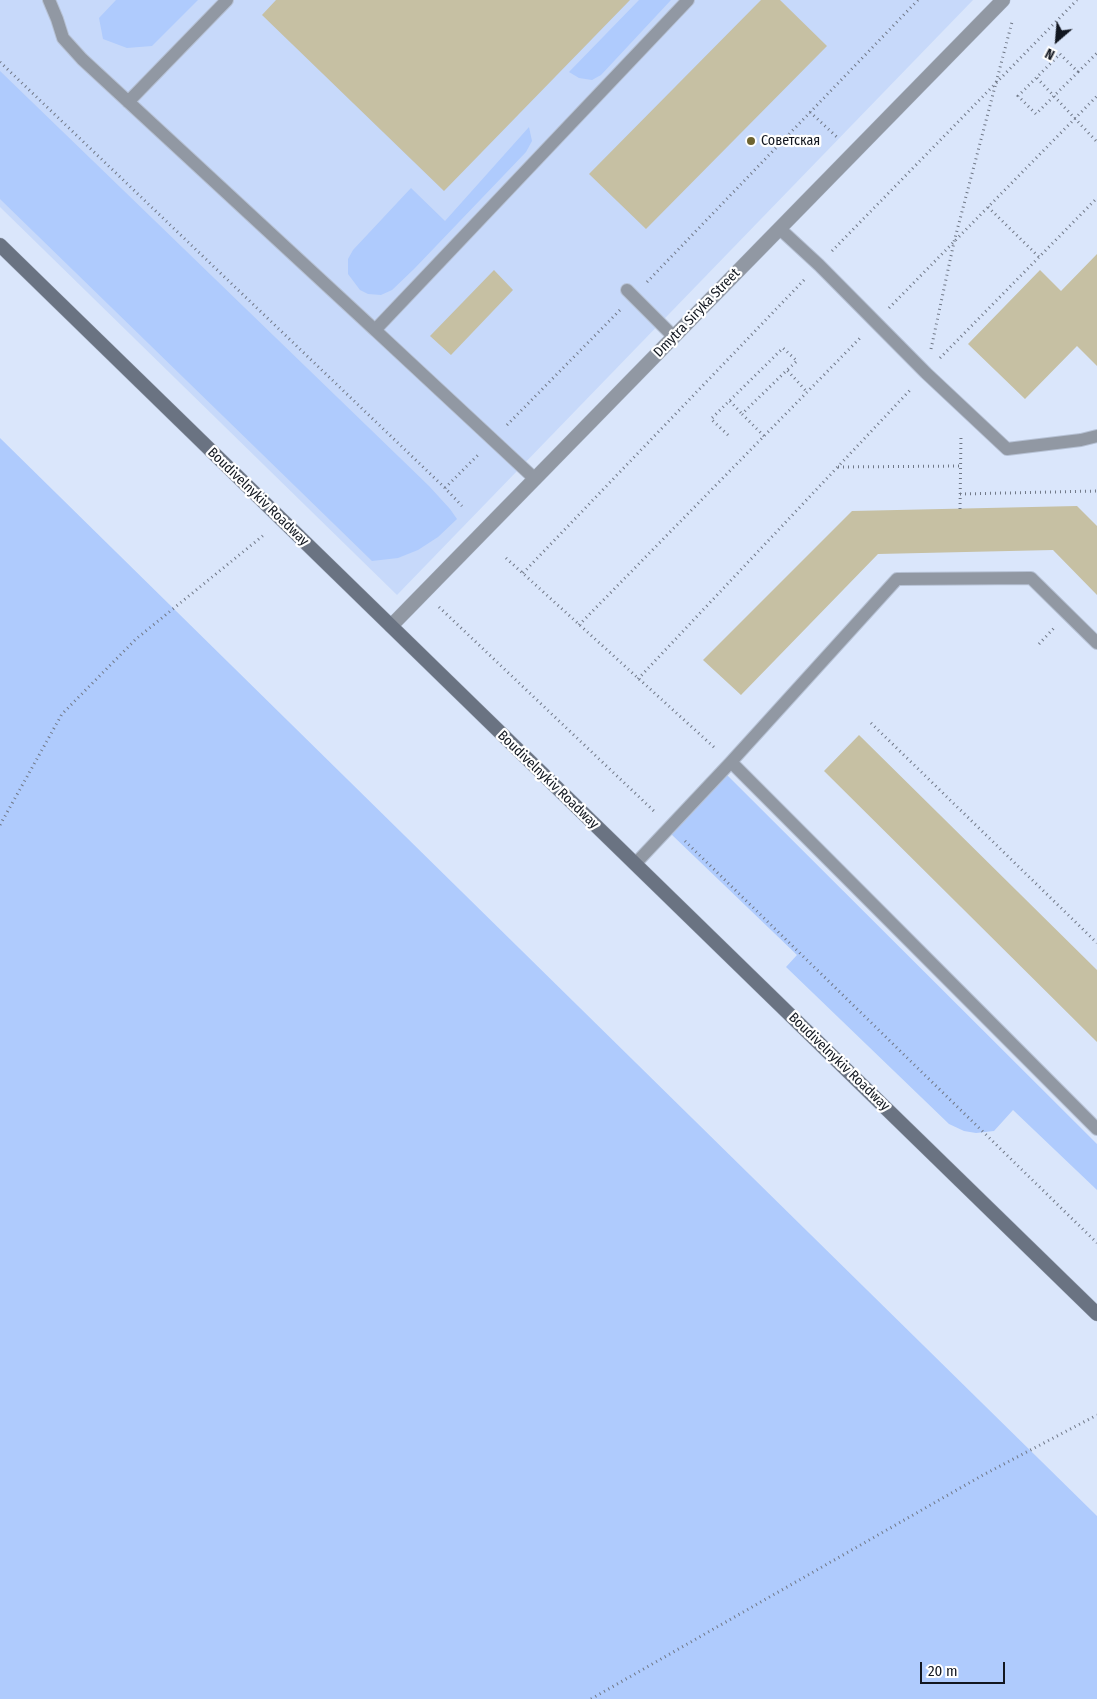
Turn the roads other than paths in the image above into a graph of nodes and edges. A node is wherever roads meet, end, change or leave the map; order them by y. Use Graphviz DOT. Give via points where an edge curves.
graph roads {
  1 [pos="49,0"];
  2 [pos="228,0"];
  3 [pos="688,0"];
  4 [pos="1003,0"];
  5 [pos="128,102"];
  6 [pos="780,229"];
  7 [pos="0,245"];
  8 [pos="630,293"];
  9 [pos="375,330"];
  10 [pos="674,337"];
  11 [pos="1097,436"];
  12 [pos="535,479"];
  13 [pos="391,626"];
  14 [pos="1097,643"];
  15 [pos="731,762"];
  16 [pos="635,864"];
  17 [pos="1097,1129"];
  18 [pos="1097,1314"];
  1 -- 5 [label="lane" via="63,38"];
  2 -- 5 [label="lane"];
  3 -- 9 [label="lane"];
  4 -- 6 [label="street, Dmytra Siryka Street"];
  5 -- 9 [label="lane"];
  6 -- 10 [label="street, Dmytra Siryka Street"];
  6 -- 11 [label="lane" via="1007,449"];
  7 -- 13 [label="main road, Boudivelnykiv Roadway"];
  8 -- 10 [label="lane"];
  9 -- 12 [label="lane"];
  10 -- 12 [label="street, Dmytra Siryka Street"];
  12 -- 13 [label="street, Dmytra Siryka Street"];
  13 -- 16 [label="main road, Boudivelnykiv Roadway"];
  14 -- 15 [label="lane" via="1031,578 897,579"];
  15 -- 16 [label="lane"];
  15 -- 17 [label="lane"];
  16 -- 18 [label="main road, Boudivelnykiv Roadway"];
}
